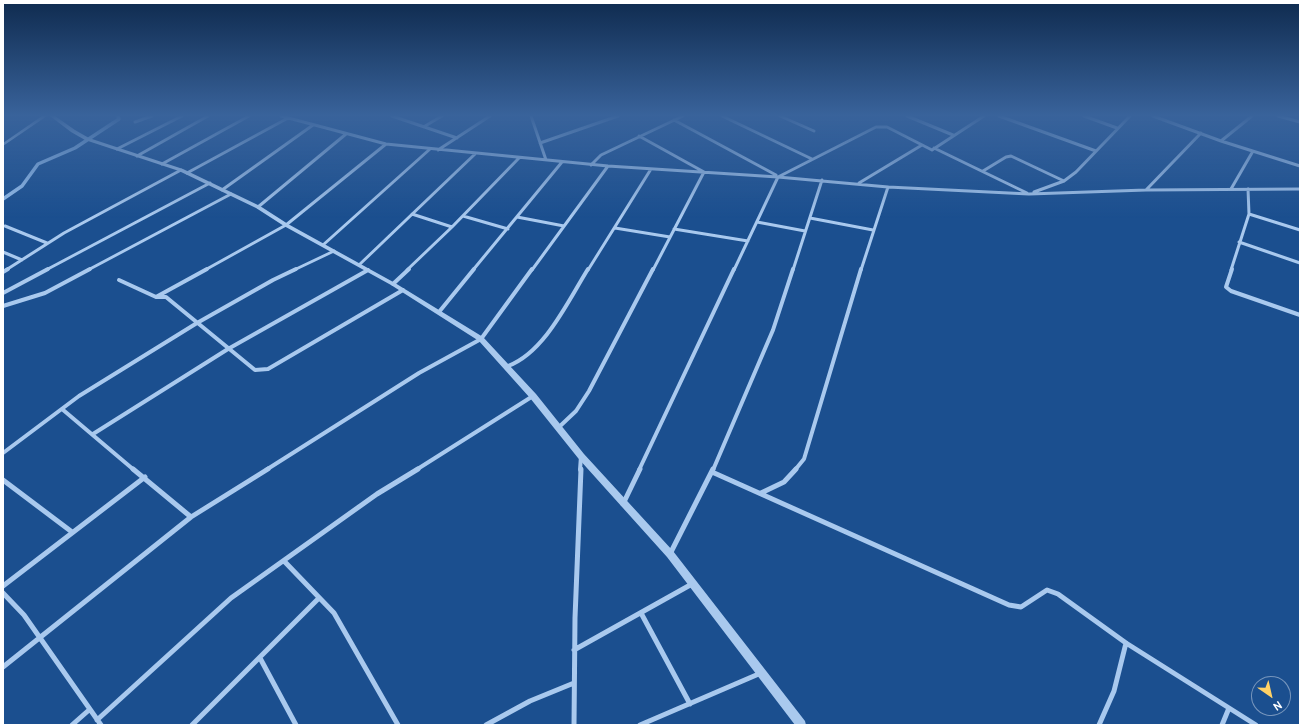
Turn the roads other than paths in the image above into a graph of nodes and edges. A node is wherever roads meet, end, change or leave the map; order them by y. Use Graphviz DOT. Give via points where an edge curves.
graph roads {
  1 [pos="120,150"];
  2 [pos="148,150"];
  3 [pos="187,150"];
  4 [pos="226,150"];
  5 [pos="278,150"];
  6 [pos="327,150"];
  7 [pos="379,150"];
  8 [pos="429,150"];
  9 [pos="438,150"];
  10 [pos="542,150"];
  11 [pos="611,150"];
  12 [pos="665,150"];
  13 [pos="729,150"];
  14 [pos="793,150"];
  15 [pos="830,150"];
  16 [pos="914,150"];
  17 [pos="938,150"];
  18 [pos="1093,150"];
  19 [pos="1185,150"];
  20 [pos="1250,150"];
  21 [pos="1096,151"];
  22 [pos="1253,151"];
  23 [pos="476,154"];
  24 [pos="137,156"];
  25 [pos="519,158"];
  26 [pos="812,159"];
  27 [pos="546,160"];
  28 [pos="562,162"];
  29 [pos="162,164"];
  30 [pos="591,164"];
  31 [pos="608,166"];
  32 [pos="1300,166"];
  33 [pos="651,169"];
  34 [pos="984,170"];
  35 [pos="184,172"];
  36 [pos="704,172"];
  37 [pos="778,177"];
  38 [pos="822,180"];
  39 [pos="1064,181"];
  40 [pos="210,183"];
  41 [pos="858,184"];
  42 [pos="888,187"];
  43 [pos="1231,189"];
  44 [pos="1248,189"];
  45 [pos="1300,189"];
  46 [pos="222,190"];
  47 [pos="1146,190"];
  48 [pos="232,194"];
  49 [pos="1029,194"];
  50 [pos="258,207"];
  51 [pos="412,214"];
  52 [pos="1248,214"];
  53 [pos="463,216"];
  54 [pos="517,217"];
  55 [pos="810,218"];
  56 [pos="757,222"];
  57 [pos="286,224"];
  58 [pos="5,226"];
  59 [pos="564,226"];
  60 [pos="452,227"];
  61 [pos="615,228"];
  62 [pos="508,229"];
  63 [pos="674,229"];
  64 [pos="873,230"];
  65 [pos="1300,230"];
  66 [pos="805,232"];
  67 [pos="670,237"];
  68 [pos="748,241"];
  69 [pos="1239,242"];
  70 [pos="48,244"];
  71 [pos="323,245"];
  72 [pos="334,250"];
  73 [pos="3,252"];
  74 [pos="22,260"];
  75 [pos="1300,263"];
  76 [pos="359,265"];
  77 [pos="368,270"];
  78 [pos="3,272"];
  79 [pos="119,280"];
  80 [pos="393,284"];
  81 [pos="403,290"];
  82 [pos="3,293"];
  83 [pos="156,297"];
  84 [pos="3,306"];
  85 [pos="439,312"];
  86 [pos="1300,315"];
  87 [pos="197,323"];
  88 [pos="482,339"];
  89 [pos="228,349"];
  90 [pos="508,366"];
  91 [pos="533,396"];
  92 [pos="62,409"];
  93 [pos="558,428"];
  94 [pos="93,434"];
  95 [pos="3,453"];
  96 [pos="581,456"];
  97 [pos="712,472"];
  98 [pos="145,477"];
  99 [pos="3,480"];
  100 [pos="761,492"];
  101 [pos="623,504"];
  102 [pos="191,517"];
  103 [pos="72,532"];
  104 [pos="670,554"];
  105 [pos="284,561"];
  106 [pos="692,584"];
  107 [pos="3,586"];
  108 [pos="3,593"];
  109 [pos="319,598"];
  110 [pos="641,613"];
  111 [pos="39,638"];
  112 [pos="1126,643"];
  113 [pos="574,650"];
  114 [pos="260,658"];
  115 [pos="3,667"];
  116 [pos="761,673"];
  117 [pos="574,683"];
  118 [pos="690,704"];
  119 [pos="1229,708"];
  120 [pos="89,710"];
  121 [pos="99,722"];
  122 [pos="72,725"];
  123 [pos="192,725"];
  124 [pos="296,725"];
  125 [pos="398,725"];
  126 [pos="486,725"];
  127 [pos="574,725"];
  128 [pos="640,725"];
  129 [pos="801,725"];
  130 [pos="1099,725"];
  131 [pos="1222,725"];
  132 [pos="1256,725"];
  1 -- 24 [label="street"];
  2 -- 24 [label="street"];
  3 -- 29 [label="street"];
  4 -- 35 [label="street"];
  5 -- 46 [label="street"];
  6 -- 50 [label="street"];
  7 -- 57 [label="street"];
  8 -- 71 [label="street"];
  9 -- 23 [label="street"];
  10 -- 27 [label="street"];
  11 -- 30 [label="street"];
  12 -- 36 [label="street"];
  13 -- 37 [label="street"];
  14 -- 26 [label="street"];
  15 -- 26 [label="street"];
  16 -- 41 [label="street"];
  17 -- 34 [label="street"];
  18 -- 21 [label="street"];
  19 -- 47 [label="street"];
  20 -- 22 [label="street"];
  21 -- 39 [label="street"];
  22 -- 32 [label="street"];
  22 -- 43 [label="street"];
  23 -- 25 [label="street"];
  23 -- 51 [label="street"];
  24 -- 29 [label="street"];
  25 -- 27 [label="street"];
  25 -- 53 [label="street"];
  26 -- 37 [label="street"];
  27 -- 28 [label="street"];
  28 -- 30 [label="street"];
  28 -- 54 [label="street"];
  29 -- 35 [label="street"];
  30 -- 31 [label="street"];
  31 -- 33 [label="street"];
  31 -- 59 [label="street"];
  33 -- 36 [label="street"];
  33 -- 61 [label="street"];
  34 -- 39 [label="street" via="1011,156"];
  34 -- 49 [label="street"];
  35 -- 40 [label="street"];
  35 -- 70 [label="street" via="64,233"];
  36 -- 37 [label="street"];
  36 -- 63 [label="street"];
  37 -- 38 [label="street"];
  37 -- 56 [label="street"];
  38 -- 41 [label="street"];
  38 -- 55 [label="street"];
  39 -- 49 [label="street"];
  40 -- 46 [label="street"];
  40 -- 82 [label="street"];
  41 -- 42 [label="street"];
  42 -- 49 [label="street"];
  42 -- 64 [label="street"];
  43 -- 44 [label="street"];
  43 -- 47 [label="street"];
  44 -- 45 [label="street"];
  44 -- 52 [label="street"];
  46 -- 48 [label="street"];
  47 -- 49 [label="street"];
  48 -- 50 [label="street"];
  48 -- 84 [label="street" via="45,293"];
  50 -- 57 [label="street"];
  51 -- 60 [label="street"];
  51 -- 76 [label="street"];
  52 -- 65 [label="street"];
  52 -- 69 [label="street"];
  53 -- 60 [label="street"];
  53 -- 62 [label="street"];
  54 -- 59 [label="street"];
  54 -- 62 [label="street"];
  55 -- 64 [label="street"];
  55 -- 66 [label="street"];
  56 -- 66 [label="street"];
  56 -- 68 [label="street"];
  57 -- 71 [label="street"];
  57 -- 83 [label="street"];
  58 -- 70 [label="street"];
  59 -- 88 [label="street"];
  60 -- 80 [label="street"];
  61 -- 67 [label="street"];
  61 -- 90 [label="street" via="547,335 521,362"];
  62 -- 85 [label="street"];
  63 -- 67 [label="street"];
  63 -- 68 [label="street"];
  64 -- 100 [label="street" via="804,459 784,482"];
  66 -- 97 [label="street" via="773,330"];
  67 -- 93 [label="street" via="589,391 576,412"];
  68 -- 101 [label="street"];
  69 -- 75 [label="street"];
  69 -- 86 [label="street" via="1226,287"];
  70 -- 74 [label="street"];
  71 -- 72 [label="street"];
  72 -- 76 [label="street"];
  72 -- 87 [label="street" via="272,280"];
  73 -- 74 [label="street"];
  74 -- 78 [label="street"];
  76 -- 77 [label="street"];
  77 -- 80 [label="street"];
  77 -- 89 [label="street"];
  79 -- 83 [label="street"];
  80 -- 81 [label="street"];
  81 -- 85 [label="street"];
  81 -- 89 [label="street" via="268,369 255,370"];
  83 -- 87 [label="street" via="166,297"];
  85 -- 88 [label="street"];
  87 -- 89 [label="street"];
  87 -- 92 [label="street"];
  88 -- 90 [label="street"];
  88 -- 102 [label="street" via="419,373"];
  89 -- 94 [label="street"];
  90 -- 91 [label="street"];
  91 -- 93 [label="street"];
  91 -- 105 [label="street" via="377,494"];
  92 -- 94 [label="street"];
  92 -- 95 [label="street"];
  93 -- 96 [label="street"];
  94 -- 98 [label="street"];
  96 -- 101 [label="street"];
  96 -- 113 [label="street"];
  97 -- 100 [label="street"];
  97 -- 104 [label="street"];
  98 -- 102 [label="street"];
  98 -- 103 [label="street"];
  99 -- 103 [label="street"];
  100 -- 112 [label="street" via="1009,606 1021,607 1047,590 1058,594"];
  101 -- 104 [label="street"];
  102 -- 111 [label="street"];
  103 -- 107 [label="street"];
  104 -- 106 [label="street"];
  105 -- 109 [label="street"];
  105 -- 121 [label="street" via="231,598"];
  106 -- 110 [label="street"];
  106 -- 116 [label="street"];
  108 -- 111 [label="street" via="24,616"];
  109 -- 114 [label="street"];
  109 -- 125 [label="street" via="334,613"];
  110 -- 113 [label="street"];
  110 -- 118 [label="street"];
  111 -- 115 [label="street"];
  111 -- 120 [label="street"];
  112 -- 119 [label="street"];
  112 -- 130 [label="street" via="1114,691"];
  113 -- 117 [label="street"];
  114 -- 123 [label="street"];
  114 -- 124 [label="street"];
  116 -- 118 [label="street"];
  116 -- 129 [label="street"];
  117 -- 126 [label="street" via="530,701"];
  117 -- 127 [label="street"];
  118 -- 128 [label="street"];
  119 -- 131 [label="street"];
  119 -- 132 [label="street"];
  120 -- 121 [label="street"];
  120 -- 122 [label="street"];
}
